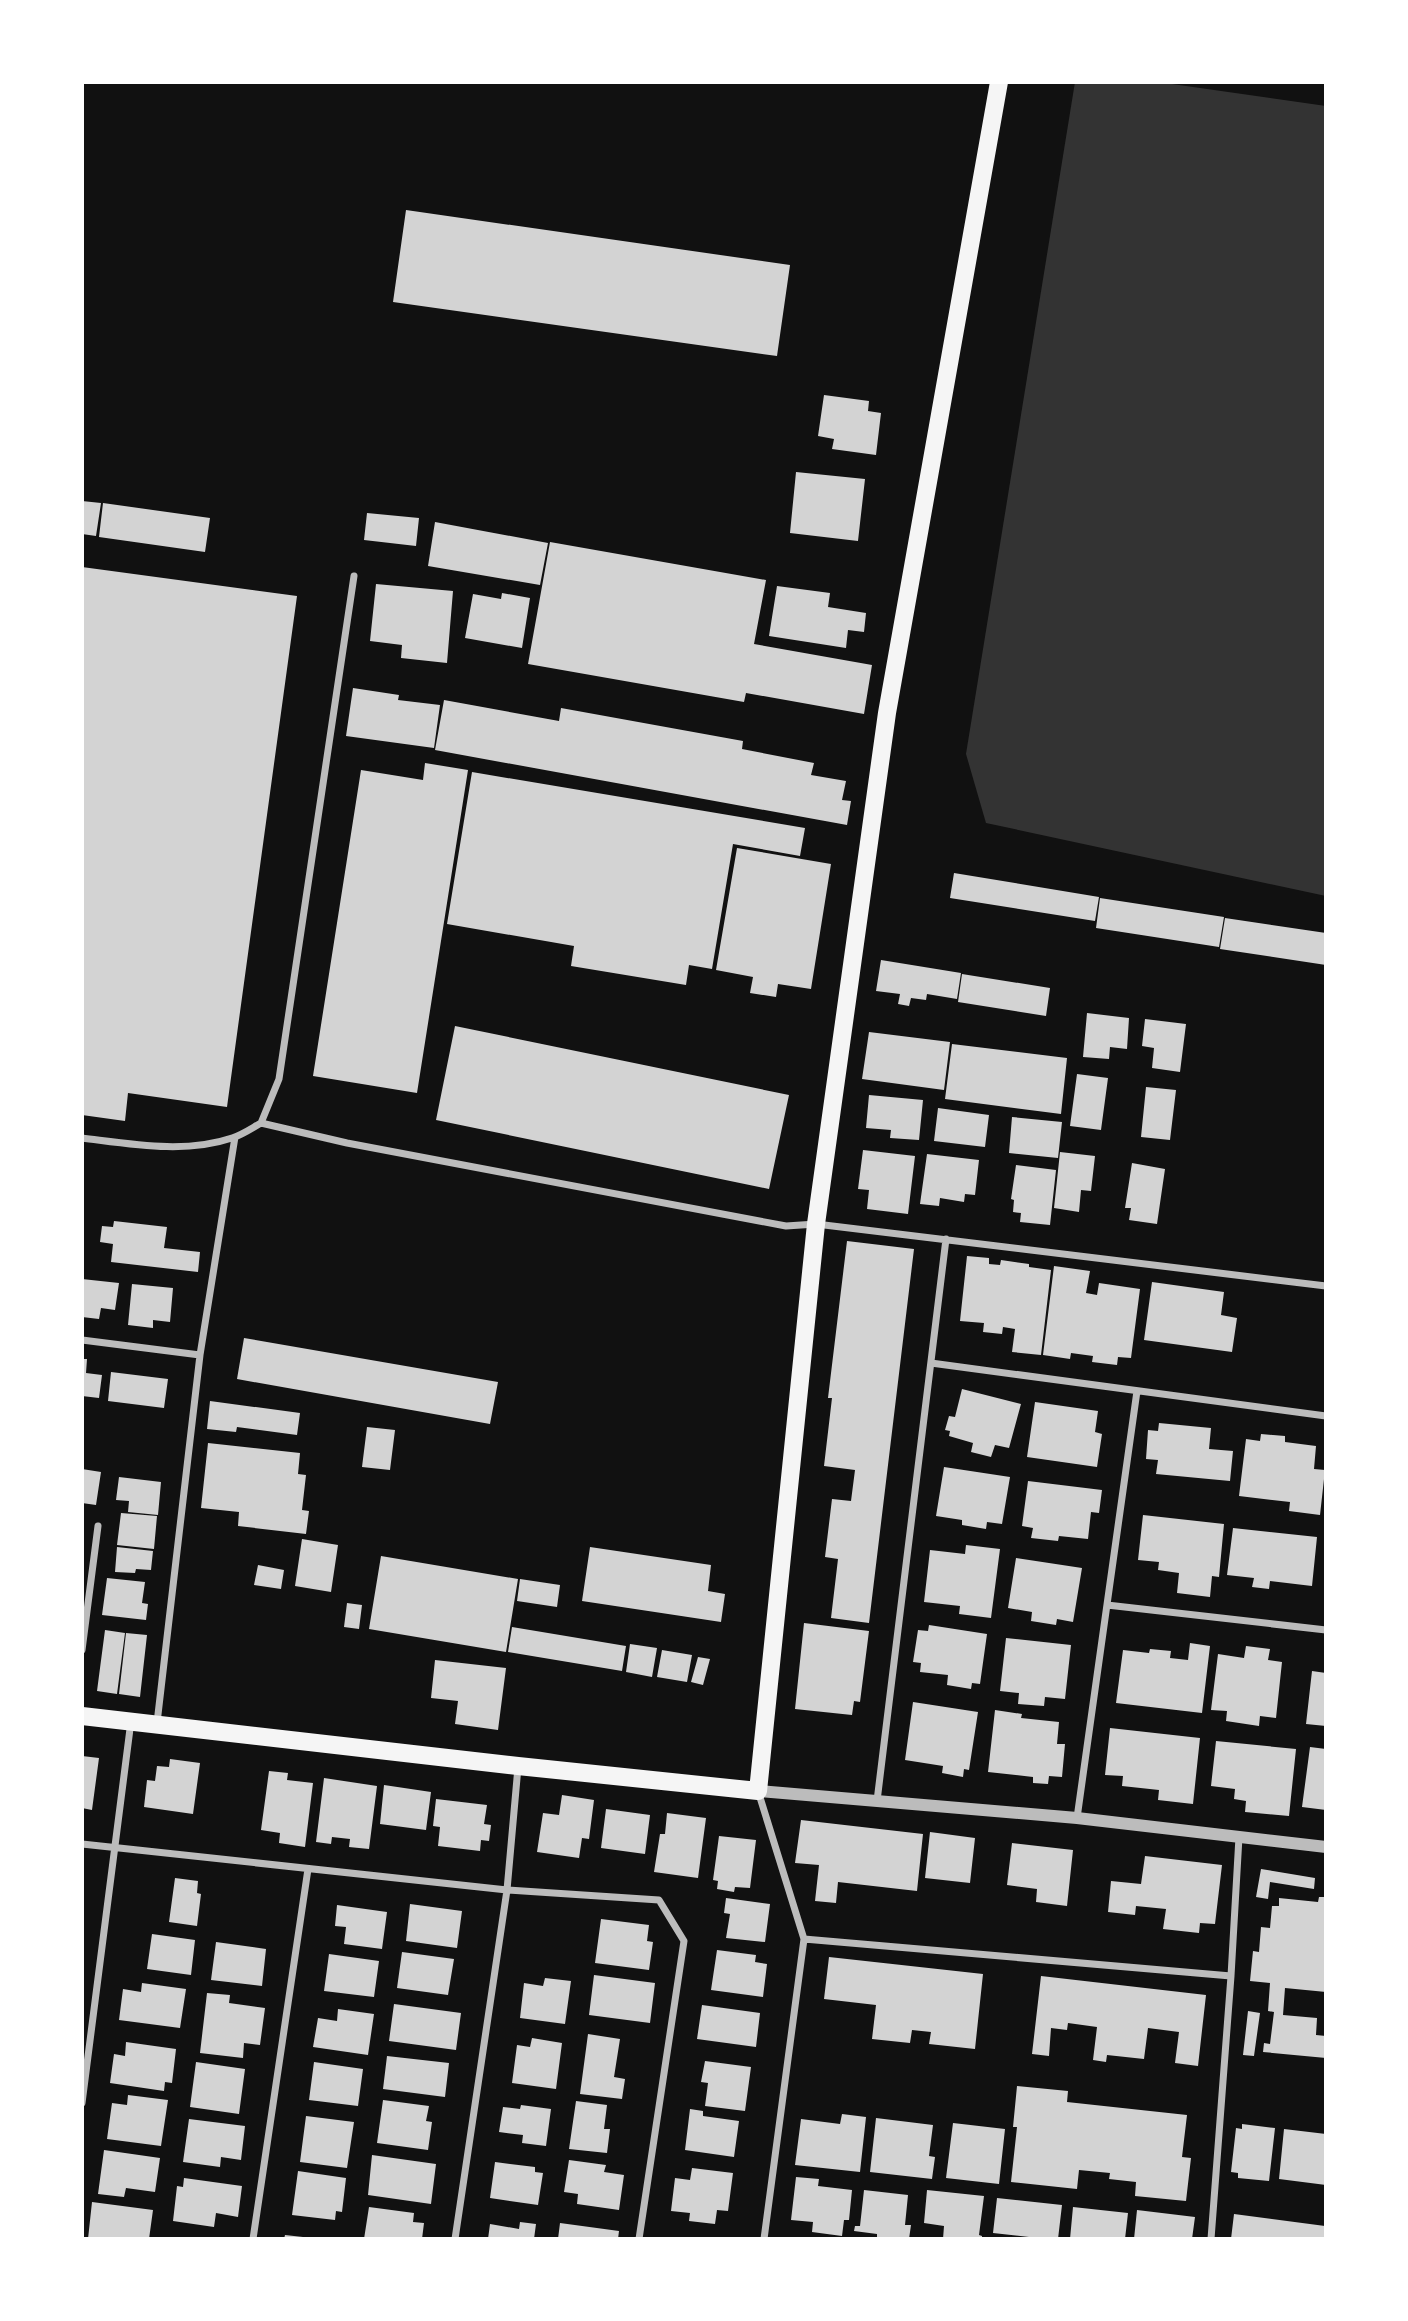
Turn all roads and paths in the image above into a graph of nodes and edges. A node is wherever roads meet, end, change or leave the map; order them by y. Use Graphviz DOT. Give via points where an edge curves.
graph roads {
  1 [pos="999,82"];
  2 [pos="354,576"];
  3 [pos="261,1123"];
  4 [pos="235,1137"];
  5 [pos="82,1138"];
  6 [pos="816,1224"];
  7 [pos="946,1240"];
  8 [pos="1326,1286"];
  9 [pos="82,1340"];
  10 [pos="200,1355"];
  11 [pos="931,1363"];
  12 [pos="1137,1391"];
  13 [pos="1326,1416"];
  14 [pos="98,1527"];
  15 [pos="1107,1605"];
  16 [pos="1326,1630"];
  17 [pos="82,1650"];
  18 [pos="82,1716"];
  19 [pos="131,1721"];
  20 [pos="157,1724"];
  21 [pos="518,1766"];
  22 [pos="758,1791"];
  23 [pos="877,1801"];
  24 [pos="1077,1818"];
  25 [pos="1239,1837"];
  26 [pos="82,1844"];
  27 [pos="1326,1847"];
  28 [pos="115,1848"];
  29 [pos="308,1869"];
  30 [pos="507,1890"];
  31 [pos="804,1939"];
  32 [pos="1231,1976"];
  33 [pos="82,2103"];
  34 [pos="253,2239"];
  35 [pos="455,2239"];
  36 [pos="639,2239"];
  37 [pos="764,2239"];
  38 [pos="1211,2239"];
  1 -- 6 [label="main road" via="887,713"];
  2 -- 3 [label="street" via="279,1079"];
  3 -- 4 [label="street"];
  3 -- 6 [label="street" via="786,1226"];
  4 -- 5 [label="street" via="205,1145"];
  4 -- 10 [label="street"];
  6 -- 7 [label="street"];
  6 -- 22 [label="main road"];
  7 -- 8 [label="street"];
  7 -- 11 [label="street"];
  9 -- 10 [label="street"];
  10 -- 20 [label="street"];
  11 -- 12 [label="street"];
  11 -- 23 [label="street"];
  12 -- 13 [label="street"];
  12 -- 15 [label="street"];
  14 -- 17 [label="street"];
  15 -- 16 [label="street"];
  15 -- 24 [label="street"];
  18 -- 19 [label="main road"];
  19 -- 20 [label="main road"];
  19 -- 28 [label="street"];
  20 -- 21 [label="main road"];
  21 -- 22 [label="main road"];
  21 -- 30 [label="street"];
  22 -- 23 [label="street"];
  22 -- 31 [label="street"];
  23 -- 24 [label="street"];
  24 -- 25 [label="street"];
  25 -- 27 [label="street"];
  25 -- 32 [label="street"];
  26 -- 28 [label="street"];
  28 -- 29 [label="street"];
  28 -- 33 [label="street"];
  29 -- 30 [label="street"];
  29 -- 34 [label="street"];
  30 -- 35 [label="street"];
  30 -- 36 [label="street" via="659,1900 684,1941"];
  31 -- 32 [label="street"];
  31 -- 37 [label="street"];
  32 -- 38 [label="street"];
}
